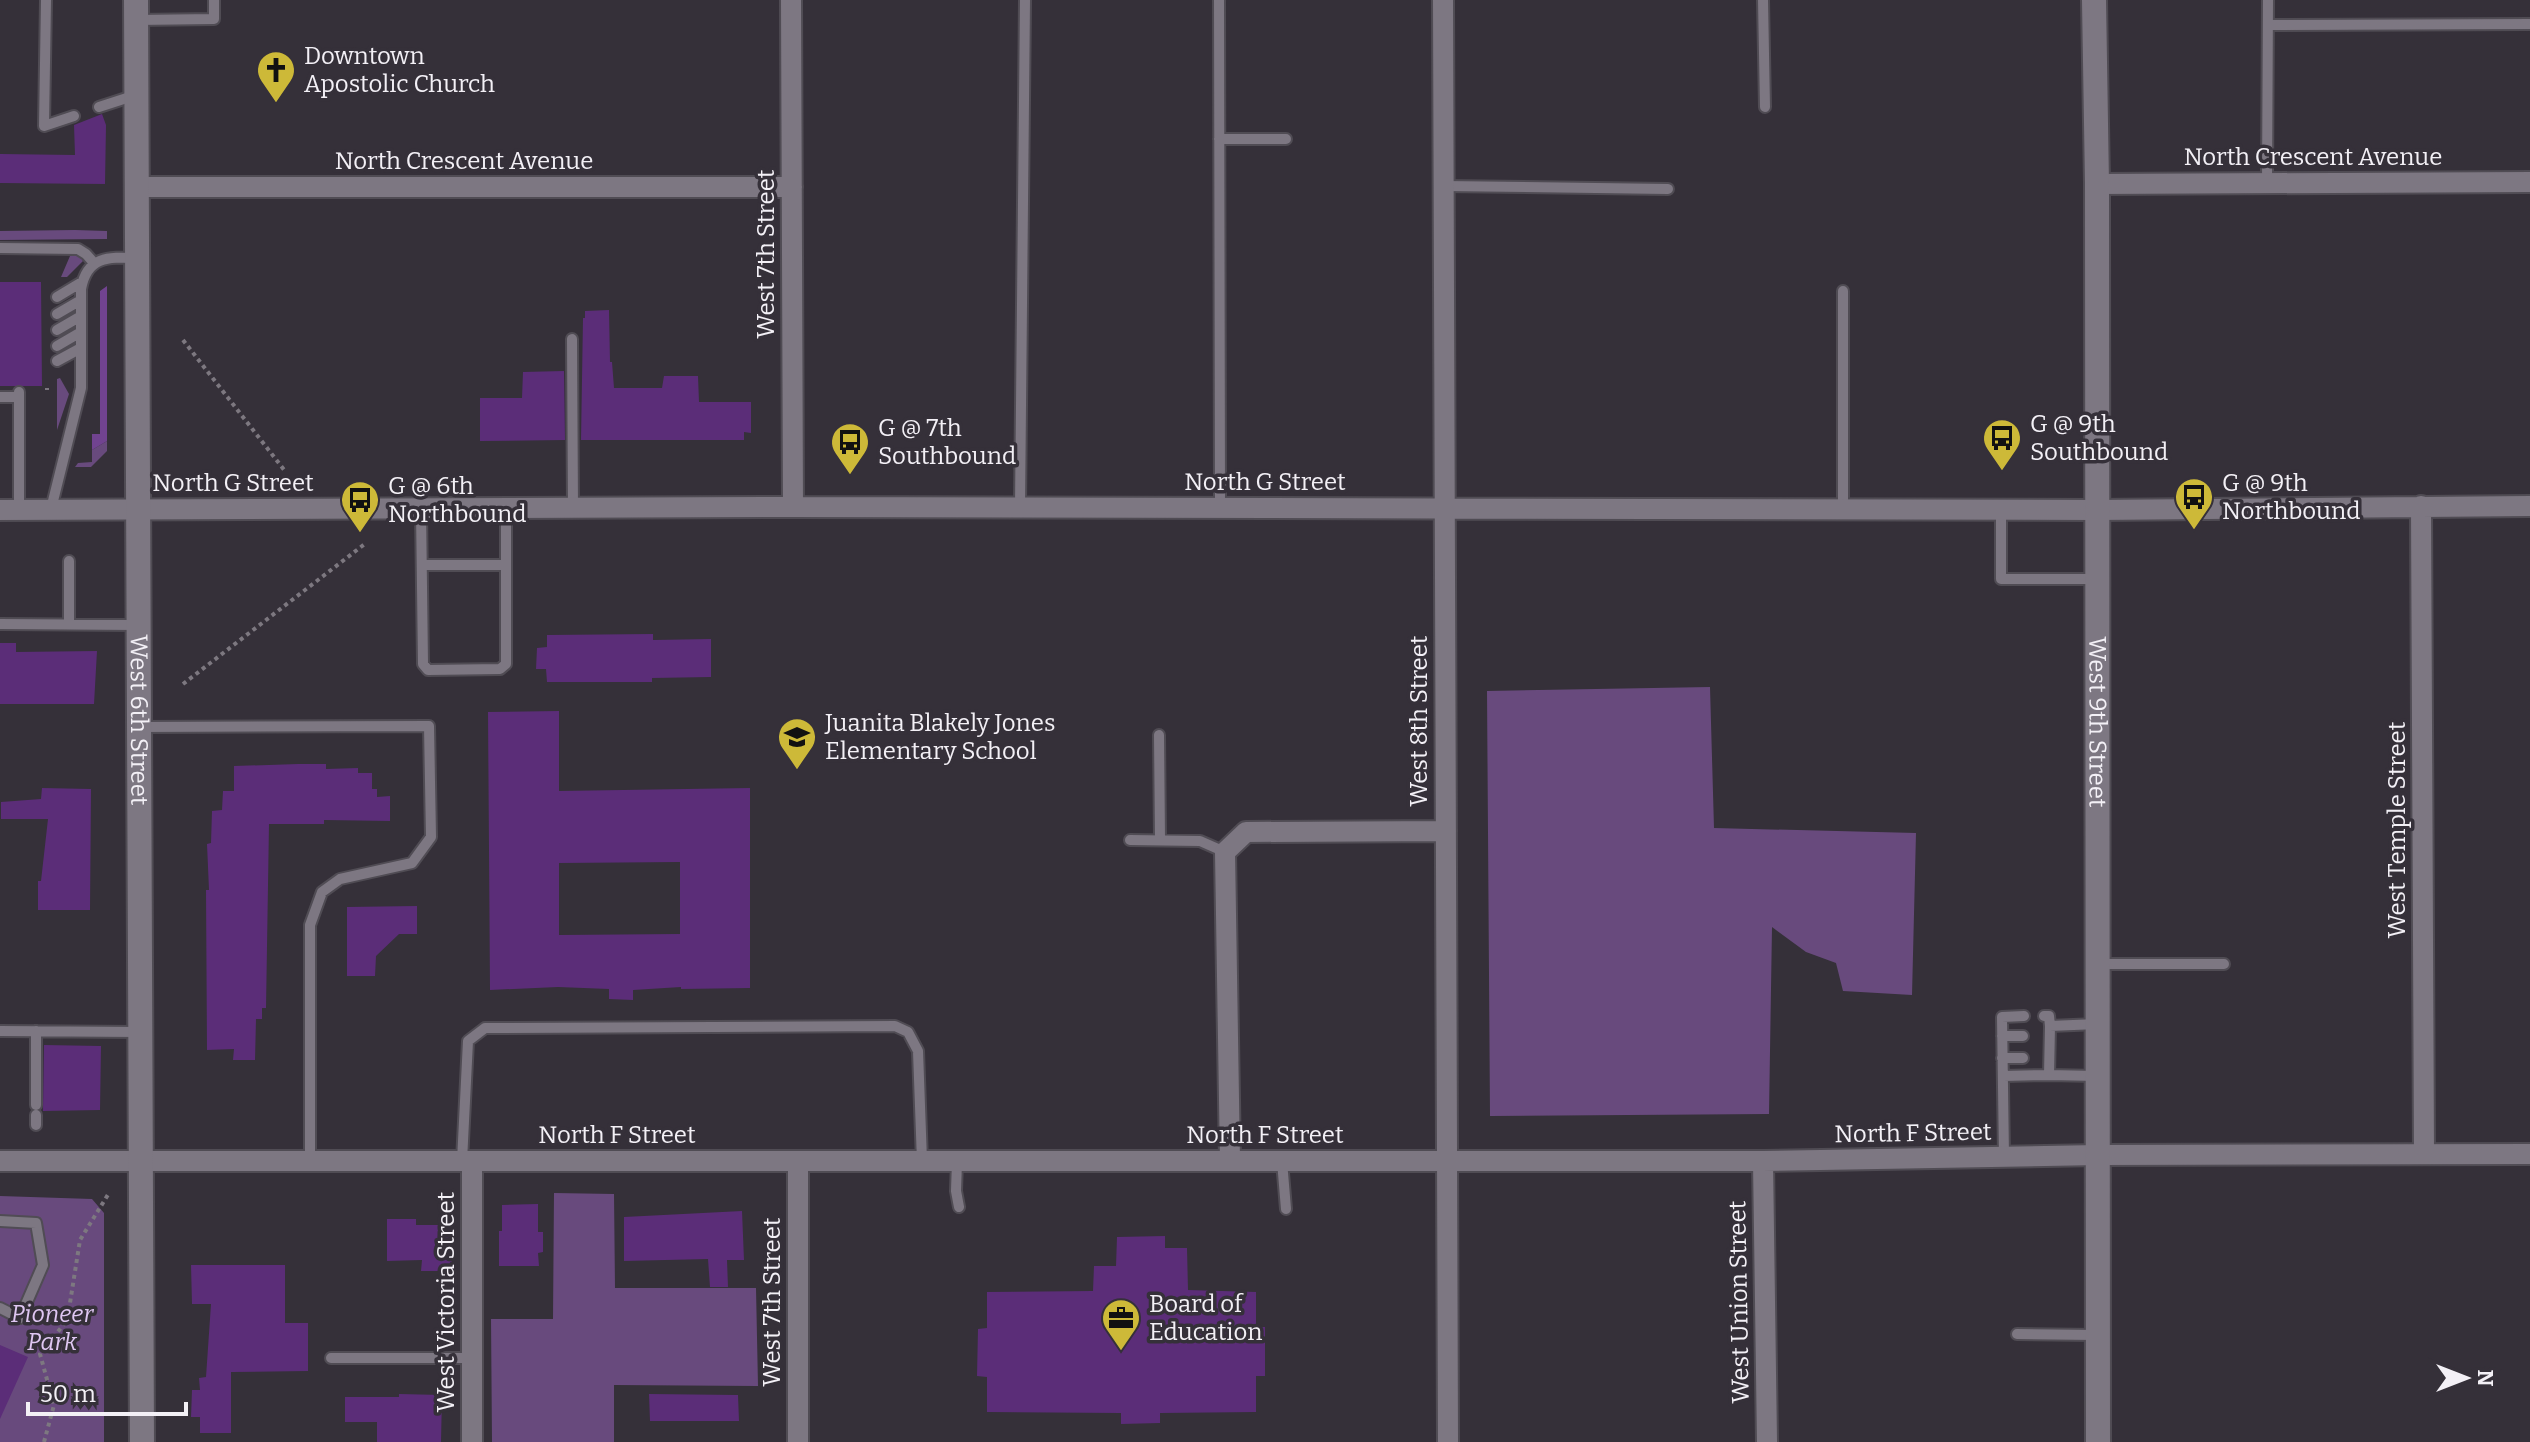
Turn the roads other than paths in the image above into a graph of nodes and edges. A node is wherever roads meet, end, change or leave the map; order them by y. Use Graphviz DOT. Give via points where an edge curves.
graph roads {
  1 [pos="46,0"];
  2 [pos="214,0"];
  3 [pos="791,0"];
  4 [pos="1025,0"];
  5 [pos="1219,0"];
  6 [pos="1443,0"];
  7 [pos="1763,0"];
  8 [pos="2094,0"];
  9 [pos="2268,0"];
  10 [pos="136,10"];
  11 [pos="2530,24"];
  12 [pos="2268,25"];
  13 [pos="136,95"];
  14 [pos="99,107"];
  15 [pos="1765,107"];
  16 [pos="74,116"];
  17 [pos="1219,139"];
  18 [pos="1286,139"];
  19 [pos="2530,182"];
  20 [pos="2267,183"];
  21 [pos="2097,184"];
  22 [pos="1443,186"];
  23 [pos="136,187"];
  24 [pos="792,187"];
  25 [pos="1668,189"];
  26 [pos="0,248"];
  27 [pos="136,258"];
  28 [pos="94,263"];
  29 [pos="82,282"];
  30 [pos="1843,291"];
  31 [pos="57,297"];
  32 [pos="81,300"];
  33 [pos="57,314"];
  34 [pos="81,316"];
  35 [pos="57,330"];
  36 [pos="81,332"];
  37 [pos="572,339"];
  38 [pos="57,346"];
  39 [pos="81,348"];
  40 [pos="57,361"];
  41 [pos="0,397"];
  42 [pos="2421,506"];
  43 [pos="2530,506"];
  44 [pos="793,507"];
  45 [pos="1020,507"];
  46 [pos="1220,507"];
  47 [pos="1843,508"];
  48 [pos="2001,508"];
  49 [pos="51,509"];
  50 [pos="137,509"];
  51 [pos="421,509"];
  52 [pos="506,509"];
  53 [pos="573,509"];
  54 [pos="1444,509"];
  55 [pos="10,510"];
  56 [pos="2096,510"];
  57 [pos="69,561"];
  58 [pos="422,565"];
  59 [pos="506,565"];
  60 [pos="2096,579"];
  61 [pos="0,624"];
  62 [pos="69,624"];
  63 [pos="137,625"];
  64 [pos="138,727"];
  65 [pos="1159,735"];
  66 [pos="1446,831"];
  67 [pos="1160,839"];
  68 [pos="1130,840"];
  69 [pos="1225,852"];
  70 [pos="2097,964"];
  71 [pos="2224,964"];
  72 [pos="2024,1016"];
  73 [pos="2097,1024"];
  74 [pos="0,1031"];
  75 [pos="36,1031"];
  76 [pos="139,1032"];
  77 [pos="2002,1036"];
  78 [pos="2023,1036"];
  79 [pos="2002,1058"];
  80 [pos="2023,1058"];
  81 [pos="2049,1075"];
  82 [pos="2003,1076"];
  83 [pos="2097,1076"];
  84 [pos="36,1115"];
  85 [pos="2424,1154"];
  86 [pos="2530,1154"];
  87 [pos="2098,1155"];
  88 [pos="2004,1157"];
  89 [pos="0,1161"];
  90 [pos="140,1161"];
  91 [pos="310,1161"];
  92 [pos="467,1161"];
  93 [pos="798,1161"];
  94 [pos="922,1161"];
  95 [pos="957,1161"];
  96 [pos="1230,1161"];
  97 [pos="1282,1161"];
  98 [pos="1447,1161"];
  99 [pos="1763,1161"];
  100 [pos="959,1207"];
  101 [pos="1286,1209"];
  102 [pos="0,1221"];
  103 [pos="0,1308"];
  104 [pos="2017,1334"];
  105 [pos="2098,1335"];
  106 [pos="331,1358"];
  107 [pos="472,1358"];
  108 [pos="142,1442"];
  109 [pos="472,1442"];
  110 [pos="798,1442"];
  111 [pos="1448,1442"];
  112 [pos="1767,1442"];
  113 [pos="2098,1442"];
  1 -- 16 [label="lane" via="44,126"];
  2 -- 10 [label="lane" via="214,19"];
  3 -- 24 [label="street, West 7th Street"];
  4 -- 45 [label="lane"];
  5 -- 17 [label="lane"];
  6 -- 22 [label="street, West 8th Street"];
  7 -- 15 [label="lane"];
  8 -- 21 [label="street, West 9th Street"];
  9 -- 12 [label="lane"];
  10 -- 13 [label="street, West 6th Street"];
  11 -- 12 [label="lane"];
  12 -- 20 [label="lane"];
  13 -- 14 [label="lane"];
  13 -- 23 [label="street, West 6th Street"];
  17 -- 18 [label="lane"];
  17 -- 46 [label="lane"];
  19 -- 20 [label="street, North Crescent Avenue"];
  20 -- 21 [label="street, North Crescent Avenue"];
  21 -- 56 [label="street, West 9th Street"];
  22 -- 25 [label="lane"];
  22 -- 54 [label="street, West 8th Street"];
  23 -- 24 [label="street, North Crescent Avenue"];
  23 -- 27 [label="street, West 6th Street"];
  24 -- 44 [label="street, West 7th Street"];
  26 -- 28 [label="lane" via="78,249"];
  27 -- 28 [label="lane" via="107,257"];
  27 -- 50 [label="street, West 6th Street"];
  28 -- 29 [label="lane"];
  29 -- 31 [label="lane"];
  29 -- 32 [label="lane"];
  30 -- 47 [label="lane"];
  32 -- 33 [label="lane"];
  32 -- 34 [label="lane"];
  34 -- 35 [label="lane"];
  34 -- 36 [label="lane"];
  36 -- 38 [label="lane"];
  36 -- 39 [label="lane"];
  37 -- 53 [label="lane"];
  39 -- 40 [label="lane"];
  39 -- 49 [label="lane" via="77,412"];
  41 -- 55 [label="lane" via="19,394"];
  42 -- 43 [label="street, North G Street"];
  42 -- 56 [label="street, North G Street"];
  42 -- 85 [label="street, West Temple Street"];
  44 -- 45 [label="street, North G Street"];
  44 -- 53 [label="street, North G Street"];
  45 -- 46 [label="street, North G Street"];
  46 -- 54 [label="street, North G Street"];
  47 -- 48 [label="street, North G Street"];
  47 -- 54 [label="street, North G Street"];
  48 -- 56 [label="street, North G Street"];
  48 -- 60 [label="lane" via="2001,579"];
  49 -- 50 [label="street, North G Street"];
  49 -- 55 [label="street, North G Street"];
  50 -- 51 [label="street, North G Street"];
  50 -- 63 [label="street, West 6th Street"];
  51 -- 52 [label="street, North G Street"];
  51 -- 58 [label="lane"];
  52 -- 53 [label="street, North G Street"];
  52 -- 59 [label="lane"];
  54 -- 66 [label="street, West 8th Street"];
  56 -- 60 [label="street, West 9th Street"];
  57 -- 62 [label="lane"];
  58 -- 59 [label="lane"];
  58 -- 59 [label="lane" via="423,664 428,670 500,669 506,664"];
  60 -- 70 [label="street, West 9th Street"];
  61 -- 62 [label="lane"];
  62 -- 63 [label="lane"];
  63 -- 64 [label="street, West 6th Street"];
  64 -- 76 [label="street, West 6th Street"];
  64 -- 91 [label="lane" via="429,726 431,837 412,863 340,879 322,892 310,925"];
  65 -- 67 [label="lane"];
  66 -- 69 [label="street" via="1246,832"];
  66 -- 98 [label="street, West 8th Street"];
  67 -- 68 [label="lane"];
  67 -- 69 [label="lane" via="1200,841"];
  69 -- 96 [label="street"];
  70 -- 71 [label="lane"];
  70 -- 73 [label="street, West 9th Street"];
  72 -- 77 [label="lane" via="2002,1017"];
  73 -- 81 [label="lane" via="2047,1028"];
  73 -- 83 [label="street, West 9th Street"];
  74 -- 75 [label="lane"];
  75 -- 76 [label="lane"];
  75 -- 84 [label="lane"];
  76 -- 90 [label="street, West 6th Street"];
  77 -- 78 [label="lane"];
  77 -- 79 [label="lane"];
  79 -- 80 [label="lane"];
  79 -- 82 [label="lane"];
  81 -- 82 [label="lane"];
  81 -- 83 [label="lane"];
  82 -- 88 [label="lane"];
  83 -- 87 [label="street, West 9th Street"];
  85 -- 86 [label="street, North F Street"];
  85 -- 87 [label="street, North F Street"];
  87 -- 88 [label="street, North F Street"];
  87 -- 105 [label="street, West 9th Street"];
  88 -- 99 [label="street, North F Street"];
  89 -- 90 [label="street, North F Street"];
  90 -- 91 [label="street, North F Street"];
  90 -- 108 [label="street, West 6th Street"];
  91 -- 92 [label="street, North F Street"];
  92 -- 93 [label="street, North F Street"];
  92 -- 94 [label="lane" via="465,1056 468,1041 485,1028 895,1026 908,1032 918,1051"];
  92 -- 107 [label="street, West Victoria Street"];
  93 -- 94 [label="street, North F Street"];
  93 -- 110 [label="street, West 7th Street"];
  94 -- 95 [label="street, North F Street"];
  95 -- 96 [label="street, North F Street"];
  95 -- 100 [label="lane"];
  96 -- 97 [label="street, North F Street"];
  97 -- 98 [label="street, North F Street"];
  97 -- 101 [label="lane"];
  98 -- 99 [label="street, North F Street"];
  98 -- 111 [label="street, West 8th Street"];
  99 -- 112 [label="street, West Union Street"];
  102 -- 103 [label="lane" via="36,1223 43,1265 20,1318"];
  104 -- 105 [label="lane"];
  105 -- 113 [label="street, West 9th Street"];
  106 -- 107 [label="lane"];
  107 -- 109 [label="street, West Victoria Street"];
}
